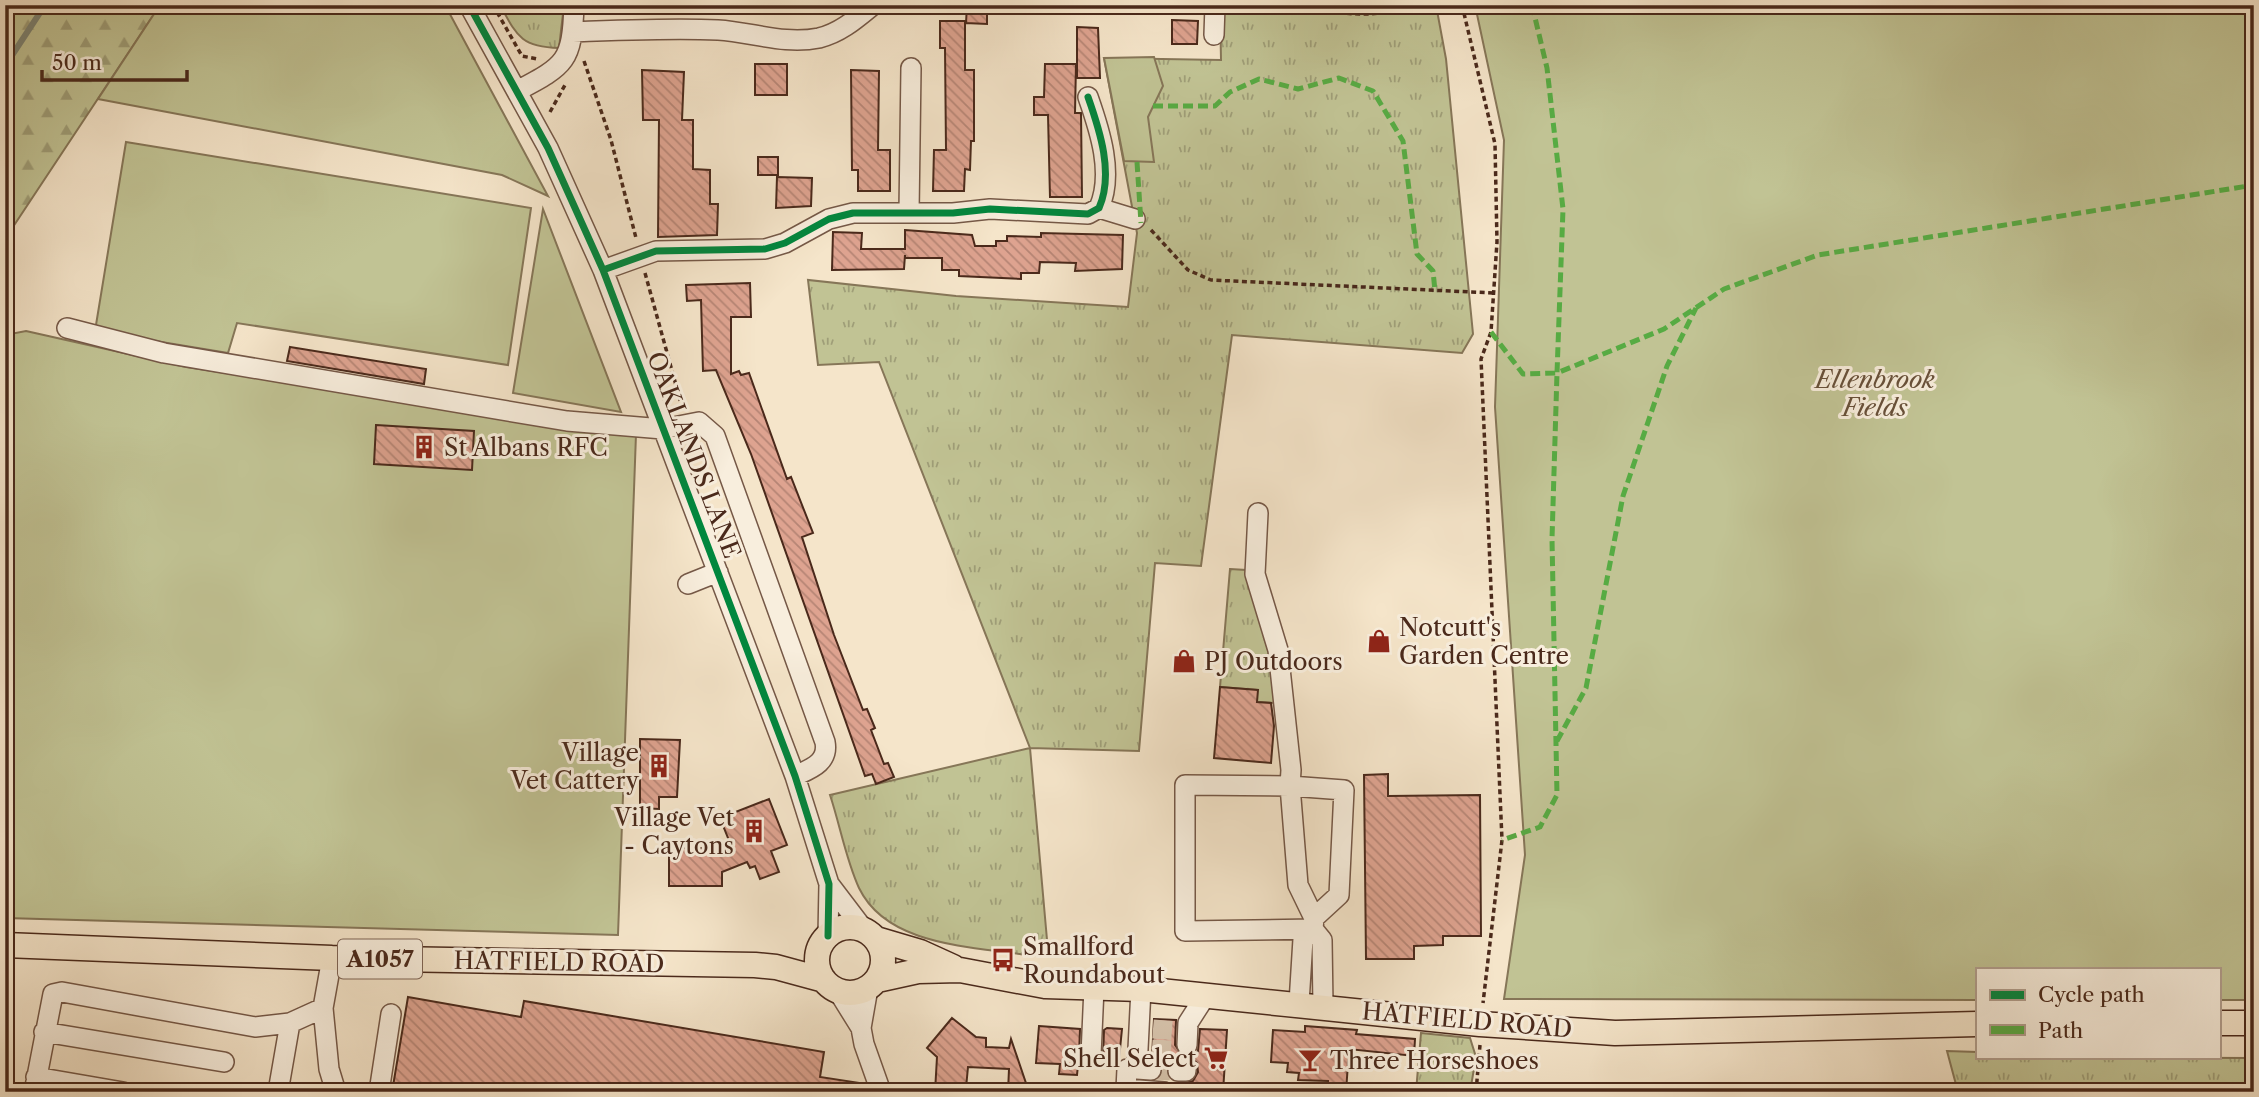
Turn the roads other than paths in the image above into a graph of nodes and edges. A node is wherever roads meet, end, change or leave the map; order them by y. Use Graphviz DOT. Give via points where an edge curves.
graph roads {
  1 [pos="469,5"];
  2 [pos="574,5"];
  3 [pos="873,5"];
  4 [pos="1215,5"];
  5 [pos="582,31"];
  6 [pos="1214,35"];
  7 [pos="911,68"];
  8 [pos="517,91"];
  9 [pos="1088,97"];
  10 [pos="1100,208"];
  11 [pos="909,212"];
  12 [pos="1135,219"];
  13 [pos="603,270"];
  14 [pos="67,328"];
  15 [pos="663,429"];
  16 [pos="1258,513"];
  17 [pos="718,572"];
  18 [pos="688,583"];
  19 [pos="795,776"];
  20 [pos="1290,786"];
  21 [pos="829,884"];
  22 [pos="1314,923"];
  23 [pos="870,935"];
  24 [pos="826,938"];
  25 [pos="5,945"];
  26 [pos="332,958"];
  27 [pos="776,967"];
  28 [pos="960,970"];
  29 [pos="873,984"];
  30 [pos="831,985"];
  31 [pos="1094,988"];
  32 [pos="1140,989"];
  33 [pos="1206,995"];
  34 [pos="1311,1005"];
  35 [pos="323,1008"];
  36 [pos="391,1014"];
  37 [pos="290,1023"];
  38 [pos="2220,1023"];
  39 [pos="2254,1023"];
  40 [pos="1976,1024"];
  41 [pos="861,1028"];
  42 [pos="44,1032"];
  43 [pos="1185,1036"];
  44 [pos="1091,1055"];
  45 [pos="223,1062"];
  46 [pos="35,1084"];
  47 [pos="123,1092"];
  48 [pos="278,1092"];
  49 [pos="336,1092"];
  50 [pos="379,1092"];
  51 [pos="881,1092"];
  52 [pos="1164,1092"];
  1 -- 8 [label="street, OAKLANDS LANE"];
  2 -- 5 [label="street"];
  3 -- 5 [label="street" via="843,28 807,40 716,30"];
  4 -- 6 [label="street"];
  5 -- 8 [label="street" via="561,64"];
  7 -- 11 [label="street"];
  8 -- 13 [label="street, OAKLANDS LANE"];
  9 -- 10 [label="street" via="1100,133 1105,171"];
  10 -- 11 [label="street" via="1081,216 990,209 953,214"];
  10 -- 12 [label="street"];
  11 -- 13 [label="street" via="840,216 765,249 667,250"];
  13 -- 15 [label="street, OAKLANDS LANE"];
  14 -- 15 [label="street" via="164,352 567,421"];
  15 -- 17 [label="street, OAKLANDS LANE"];
  15 -- 19 [label="street, OAKLANDS LANE" via="705,424 715,436 825,743 822,760"];
  16 -- 20 [label="street" via="1255,574 1278,650"];
  17 -- 18 [label="street"];
  17 -- 19 [label="street, OAKLANDS LANE"];
  19 -- 21 [label="street, OAKLANDS LANE"];
  20 -- 22 [label="street" via="1298,885"];
  20 -- 22 [label="street" via="1344,790 1339,895"];
  20 -- 22 [label="street" via="1185,785 1185,931"];
  21 -- 23 [label="street, OAKLANDS LANE"];
  21 -- 24 [label="street, OAKLANDS LANE"];
  22 -- 34 [label="street" via="1303,939"];
  23 -- 24 [label="main road" via="845,928"];
  23 -- 28 [label="main road, HATFIELD ROAD"];
  23 -- 29 [label="main road" via="884,960"];
  24 -- 27 [label="main road, HATFIELD ROAD / A1057"];
  24 -- 30 [label="main road" via="817,960"];
  25 -- 26 [label="main road, HATFIELD ROAD / A1057"];
  26 -- 27 [label="main road, HATFIELD ROAD / A1057"];
  26 -- 35 [label="street"];
  27 -- 30 [label="main road, HATFIELD ROAD / A1057"];
  28 -- 29 [label="main road, HATFIELD ROAD" via="918,971"];
  28 -- 31 [label="main road, HATFIELD ROAD" via="1045,986"];
  29 -- 30 [label="main road" via="858,992"];
  29 -- 41 [label="street"];
  30 -- 41 [label="street"];
  31 -- 32 [label="main road, HATFIELD ROAD"];
  31 -- 44 [label="street"];
  32 -- 33 [label="main road, HATFIELD ROAD"];
  32 -- 52 [label="street" via="1146,1039 1144,1070 1127,1069 1126,1089"];
  33 -- 34 [label="main road, HATFIELD ROAD"];
  33 -- 43 [label="street"];
  34 -- 40 [label="main road, HATFIELD ROAD" via="1615,1033"];
  35 -- 37 [label="street"];
  35 -- 49 [label="street"];
  36 -- 50 [label="street"];
  37 -- 42 [label="street" via="255,1027 62,992 52,995"];
  37 -- 48 [label="street"];
  38 -- 39 [label="main road"];
  41 -- 51 [label="street"];
  42 -- 45 [label="street"];
  42 -- 46 [label="street"];
  46 -- 47 [label="street"];
}
